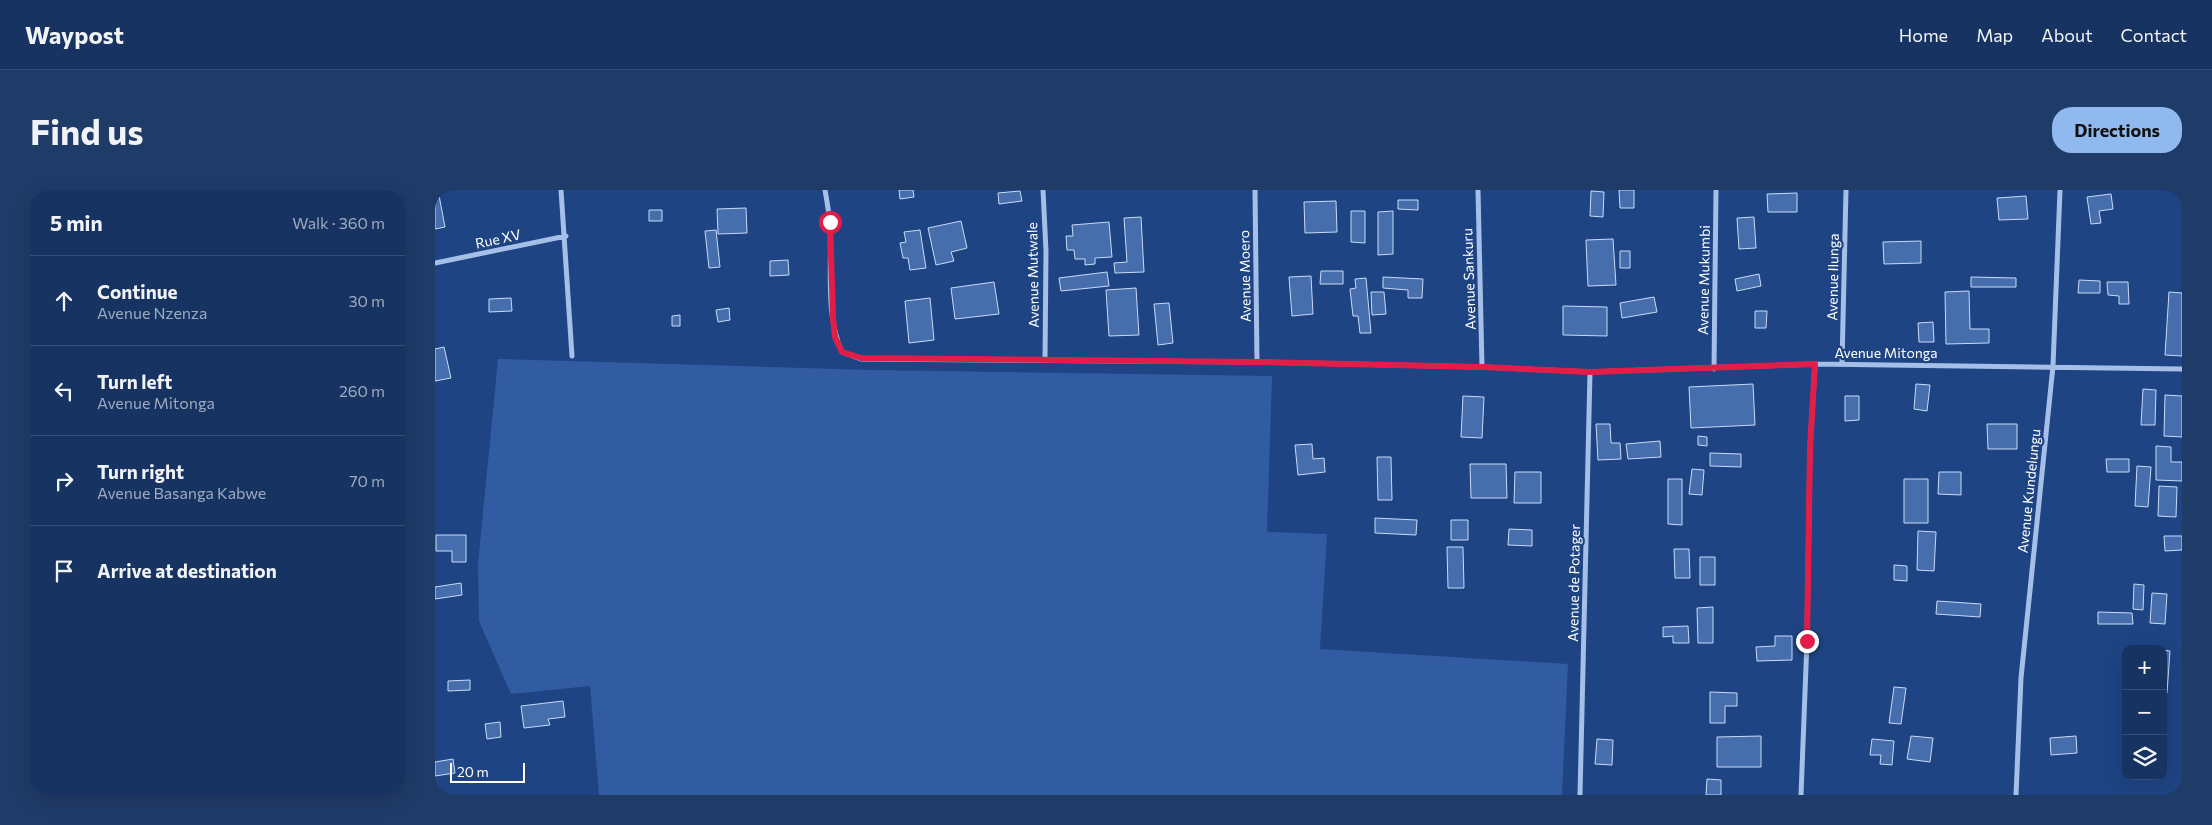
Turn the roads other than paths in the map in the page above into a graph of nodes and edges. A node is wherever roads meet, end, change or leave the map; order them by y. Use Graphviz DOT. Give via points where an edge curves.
graph roads {
  1 [pos="561,190"];
  2 [pos="825,190"];
  3 [pos="1043,190"];
  4 [pos="1255,190"];
  5 [pos="1477,190"];
  6 [pos="1716,190"];
  7 [pos="1846,190"];
  8 [pos="2060,190"];
  9 [pos="566,236"];
  10 [pos="435,263"];
  11 [pos="572,356"];
  12 [pos="1045,360"];
  13 [pos="1257,362"];
  14 [pos="1815,364"];
  15 [pos="1842,364"];
  16 [pos="2053,366"];
  17 [pos="1482,367"];
  18 [pos="1714,369"];
  19 [pos="2182,369"];
  20 [pos="1590,372"];
  21 [pos="1580,795"];
  22 [pos="1801,795"];
  23 [pos="2016,795"];
  1 -- 9 [label="street"];
  2 -- 12 [label="street, Avenue Mitonga" via="830,222 833,318 835,337 842,352 861,358"];
  3 -- 12 [label="street, Avenue Mutwale"];
  4 -- 13 [label="street, Avenue Moero"];
  5 -- 17 [label="street, Avenue Sankuru"];
  6 -- 18 [label="street, Avenue Mukumbi"];
  7 -- 15 [label="street, Avenue Ilunga"];
  8 -- 16 [label="street, Avenue Kundelungu"];
  9 -- 10 [label="street, Rue XV"];
  9 -- 11 [label="street"];
  12 -- 13 [label="street, Avenue Mitonga"];
  13 -- 17 [label="street, Avenue Mitonga"];
  14 -- 15 [label="street, Avenue Mitonga"];
  14 -- 18 [label="street, Avenue Mitonga"];
  14 -- 22 [label="street"];
  15 -- 16 [label="street, Avenue Mitonga"];
  16 -- 19 [label="street, Avenue Mitonga"];
  16 -- 23 [label="street, Avenue Kundelungu" via="2021,678"];
  17 -- 20 [label="street, Avenue Mitonga"];
  18 -- 20 [label="street, Avenue Mitonga"];
  20 -- 21 [label="street, Avenue de Potager"];
}
